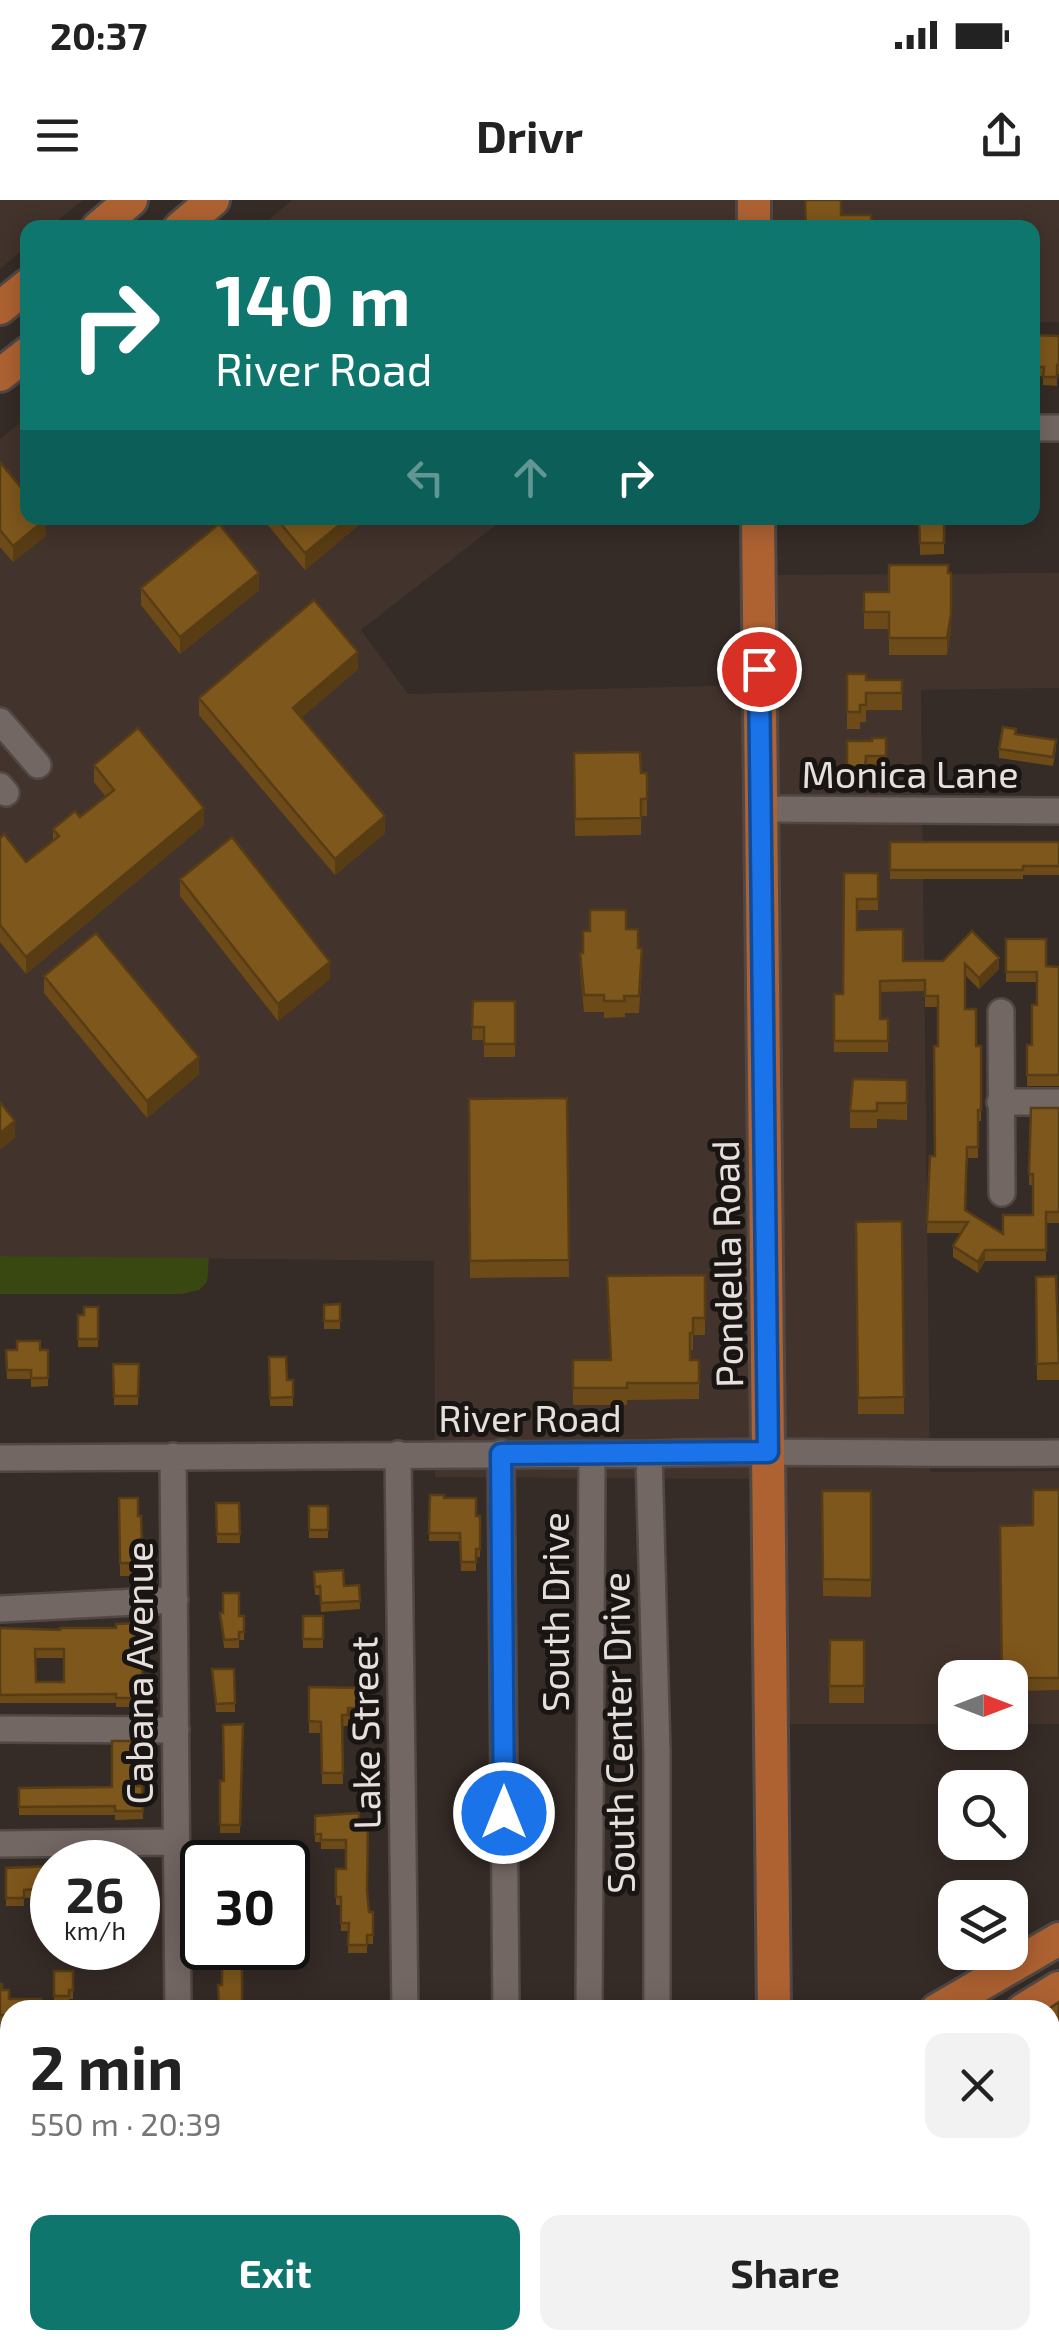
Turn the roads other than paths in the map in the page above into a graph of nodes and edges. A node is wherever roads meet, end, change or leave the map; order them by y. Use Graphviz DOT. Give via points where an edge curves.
graph roads {
  1 [pos="131,200"];
  2 [pos="213,200"];
  3 [pos="107,220"];
  4 [pos="187,220"];
  5 [pos="20,292"];
  6 [pos="0,308"];
  7 [pos="20,360"];
  8 [pos="0,376"];
  9 [pos="758,525"];
  10 [pos="0,721"];
  11 [pos="38,765"];
  12 [pos="761,810"];
  13 [pos="1059,811"];
  14 [pos="1001,1012"];
  15 [pos="1000,1102"];
  16 [pos="1059,1102"];
  17 [pos="1002,1193"];
  18 [pos="768,1452"];
  19 [pos="1059,1453"];
  20 [pos="398,1454"];
  21 [pos="501,1454"];
  22 [pos="649,1454"];
  23 [pos="592,1455"];
  24 [pos="173,1456"];
  25 [pos="0,1458"];
  26 [pos="175,1600"];
  27 [pos="0,1609"];
  28 [pos="0,1729"];
  29 [pos="176,1730"];
  30 [pos="176,1842"];
  31 [pos="0,1844"];
  32 [pos="1059,1939"];
  33 [pos="178,2000"];
  34 [pos="405,2000"];
  35 [pos="506,2000"];
  36 [pos="589,2000"];
  37 [pos="657,2000"];
  38 [pos="776,2000"];
  39 [pos="954,2000"];
  1 -- 3 [label="main road"];
  2 -- 4 [label="main road"];
  5 -- 6 [label="main road"];
  7 -- 8 [label="main road"];
  9 -- 12 [label="main road, Pondella Road"];
  10 -- 11 [label="street"];
  12 -- 13 [label="street, Monica Lane"];
  12 -- 18 [label="main road, Pondella Road"];
  14 -- 15 [label="street"];
  15 -- 16 [label="street"];
  15 -- 17 [label="street"];
  18 -- 19 [label="street, River Road"];
  18 -- 22 [label="street, River Road"];
  18 -- 38 [label="main road, Pondella Road"];
  20 -- 21 [label="street, River Road"];
  20 -- 24 [label="street, River Road"];
  20 -- 34 [label="street, Lake Street"];
  21 -- 23 [label="street, River Road"];
  21 -- 35 [label="street"];
  22 -- 23 [label="street, River Road"];
  22 -- 37 [label="street, South Center Drive"];
  23 -- 36 [label="street, South Drive"];
  24 -- 25 [label="street, River Road"];
  24 -- 26 [label="street, Cabana Avenue"];
  26 -- 27 [label="street"];
  26 -- 29 [label="street, Cabana Avenue"];
  28 -- 29 [label="street"];
  29 -- 30 [label="street, Cabana Avenue"];
  30 -- 31 [label="street"];
  30 -- 33 [label="street, Cabana Avenue"];
  32 -- 39 [label="main road"];
}
